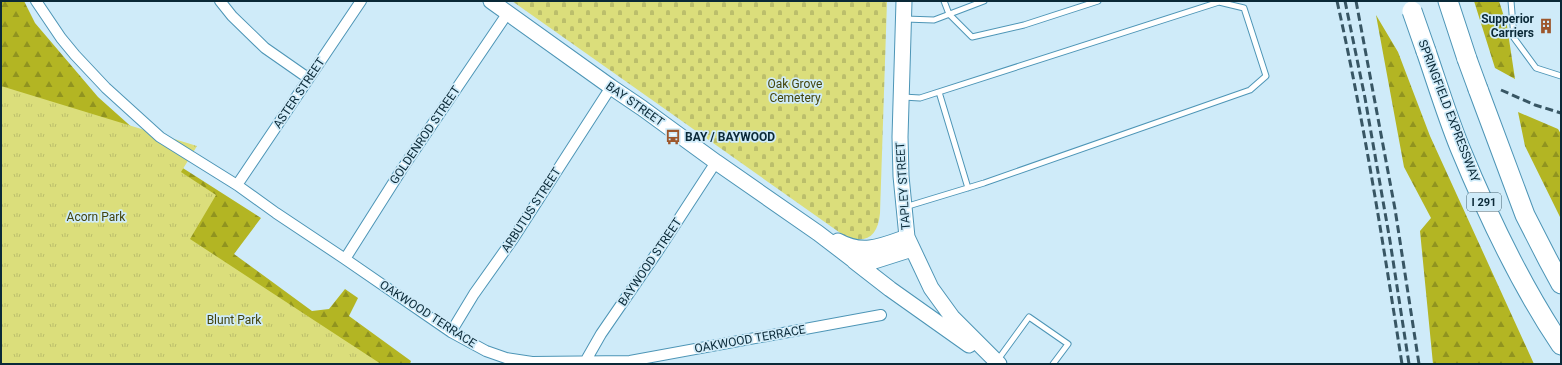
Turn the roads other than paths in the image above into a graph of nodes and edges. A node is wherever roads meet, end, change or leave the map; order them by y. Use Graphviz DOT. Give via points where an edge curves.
graph roads {
  1 [pos="36,1"];
  2 [pos="220,1"];
  3 [pos="361,1"];
  4 [pos="491,1"];
  5 [pos="904,1"];
  6 [pos="944,1"];
  7 [pos="984,1"];
  8 [pos="1098,1"];
  9 [pos="1448,1"];
  10 [pos="1511,1"];
  11 [pos="1411,6"];
  12 [pos="507,14"];
  13 [pos="949,14"];
  14 [pos="904,19"];
  15 [pos="1561,76"];
  16 [pos="308,78"];
  17 [pos="611,87"];
  18 [pos="939,92"];
  19 [pos="900,97"];
  20 [pos="716,162"];
  21 [pos="237,185"];
  22 [pos="968,188"];
  23 [pos="904,207"];
  24 [pos="818,233"];
  25 [pos="910,243"];
  26 [pos="345,259"];
  27 [pos="852,259"];
  28 [pos="1561,284"];
  29 [pos="882,314"];
  30 [pos="451,332"];
  31 [pos="1561,345"];
  32 [pos="585,362"];
  33 [pos="997,363"];
  34 [pos="1053,364"];
  1 -- 21 [label="street, OAKWOOD TERRACE" via="60,38 106,88 160,137"];
  2 -- 16 [label="street" via="265,48"];
  3 -- 16 [label="street, ASTER STREET"];
  4 -- 12 [label="main road, BAY STREET"];
  5 -- 14 [label="main road, TAPLEY STREET"];
  6 -- 13 [label="lane"];
  7 -- 13 [label="lane"];
  8 -- 13 [label="lane" via="1024,25 972,37"];
  9 -- 28 [label="highway, I 291, bridge" via="1525,215"];
  10 -- 15 [label="lane" via="1514,38 1536,68"];
  11 -- 31 [label="highway, SPRINGFIELD EXPRESSWAY / I 291, bridge" via="1460,147 1491,218"];
  12 -- 17 [label="main road, BAY STREET"];
  12 -- 26 [label="street, GOLDENROD STREET"];
  13 -- 14 [label="lane" via="934,20"];
  14 -- 19 [label="main road, TAPLEY STREET"];
  16 -- 21 [label="street, ASTER STREET"];
  17 -- 20 [label="main road, BAY STREET"];
  17 -- 30 [label="street, ARBUTUS STREET"];
  18 -- 19 [label="lane" via="920,98"];
  18 -- 22 [label="lane"];
  18 -- 22 [label="lane" via="1219,2 1244,8 1266,76 1250,90"];
  19 -- 23 [label="main road, TAPLEY STREET"];
  20 -- 24 [label="main road, BAY STREET"];
  20 -- 32 [label="street, BAYWOOD STREET"];
  21 -- 26 [label="street, OAKWOOD TERRACE"];
  22 -- 23 [label="lane"];
  23 -- 25 [label="main road, TAPLEY STREET"];
  24 -- 25 [label="main road, BAY STREET" via="857,249"];
  24 -- 27 [label="main road, BAY STREET"];
  25 -- 27 [label="main road, BAY STREET" via="868,263"];
  25 -- 33 [label="main road, TAPLEY STREET" via="931,288 952,317"];
  26 -- 30 [label="street, OAKWOOD TERRACE"];
  27 -- 33 [label="main road" via="890,289"];
  29 -- 32 [label="street, OAKWOOD TERRACE" via="630,361"];
  30 -- 32 [label="street, OAKWOOD TERRACE" via="486,351 506,358 532,362"];
  33 -- 34 [label="lane" via="1028,317 1068,344"];
}
